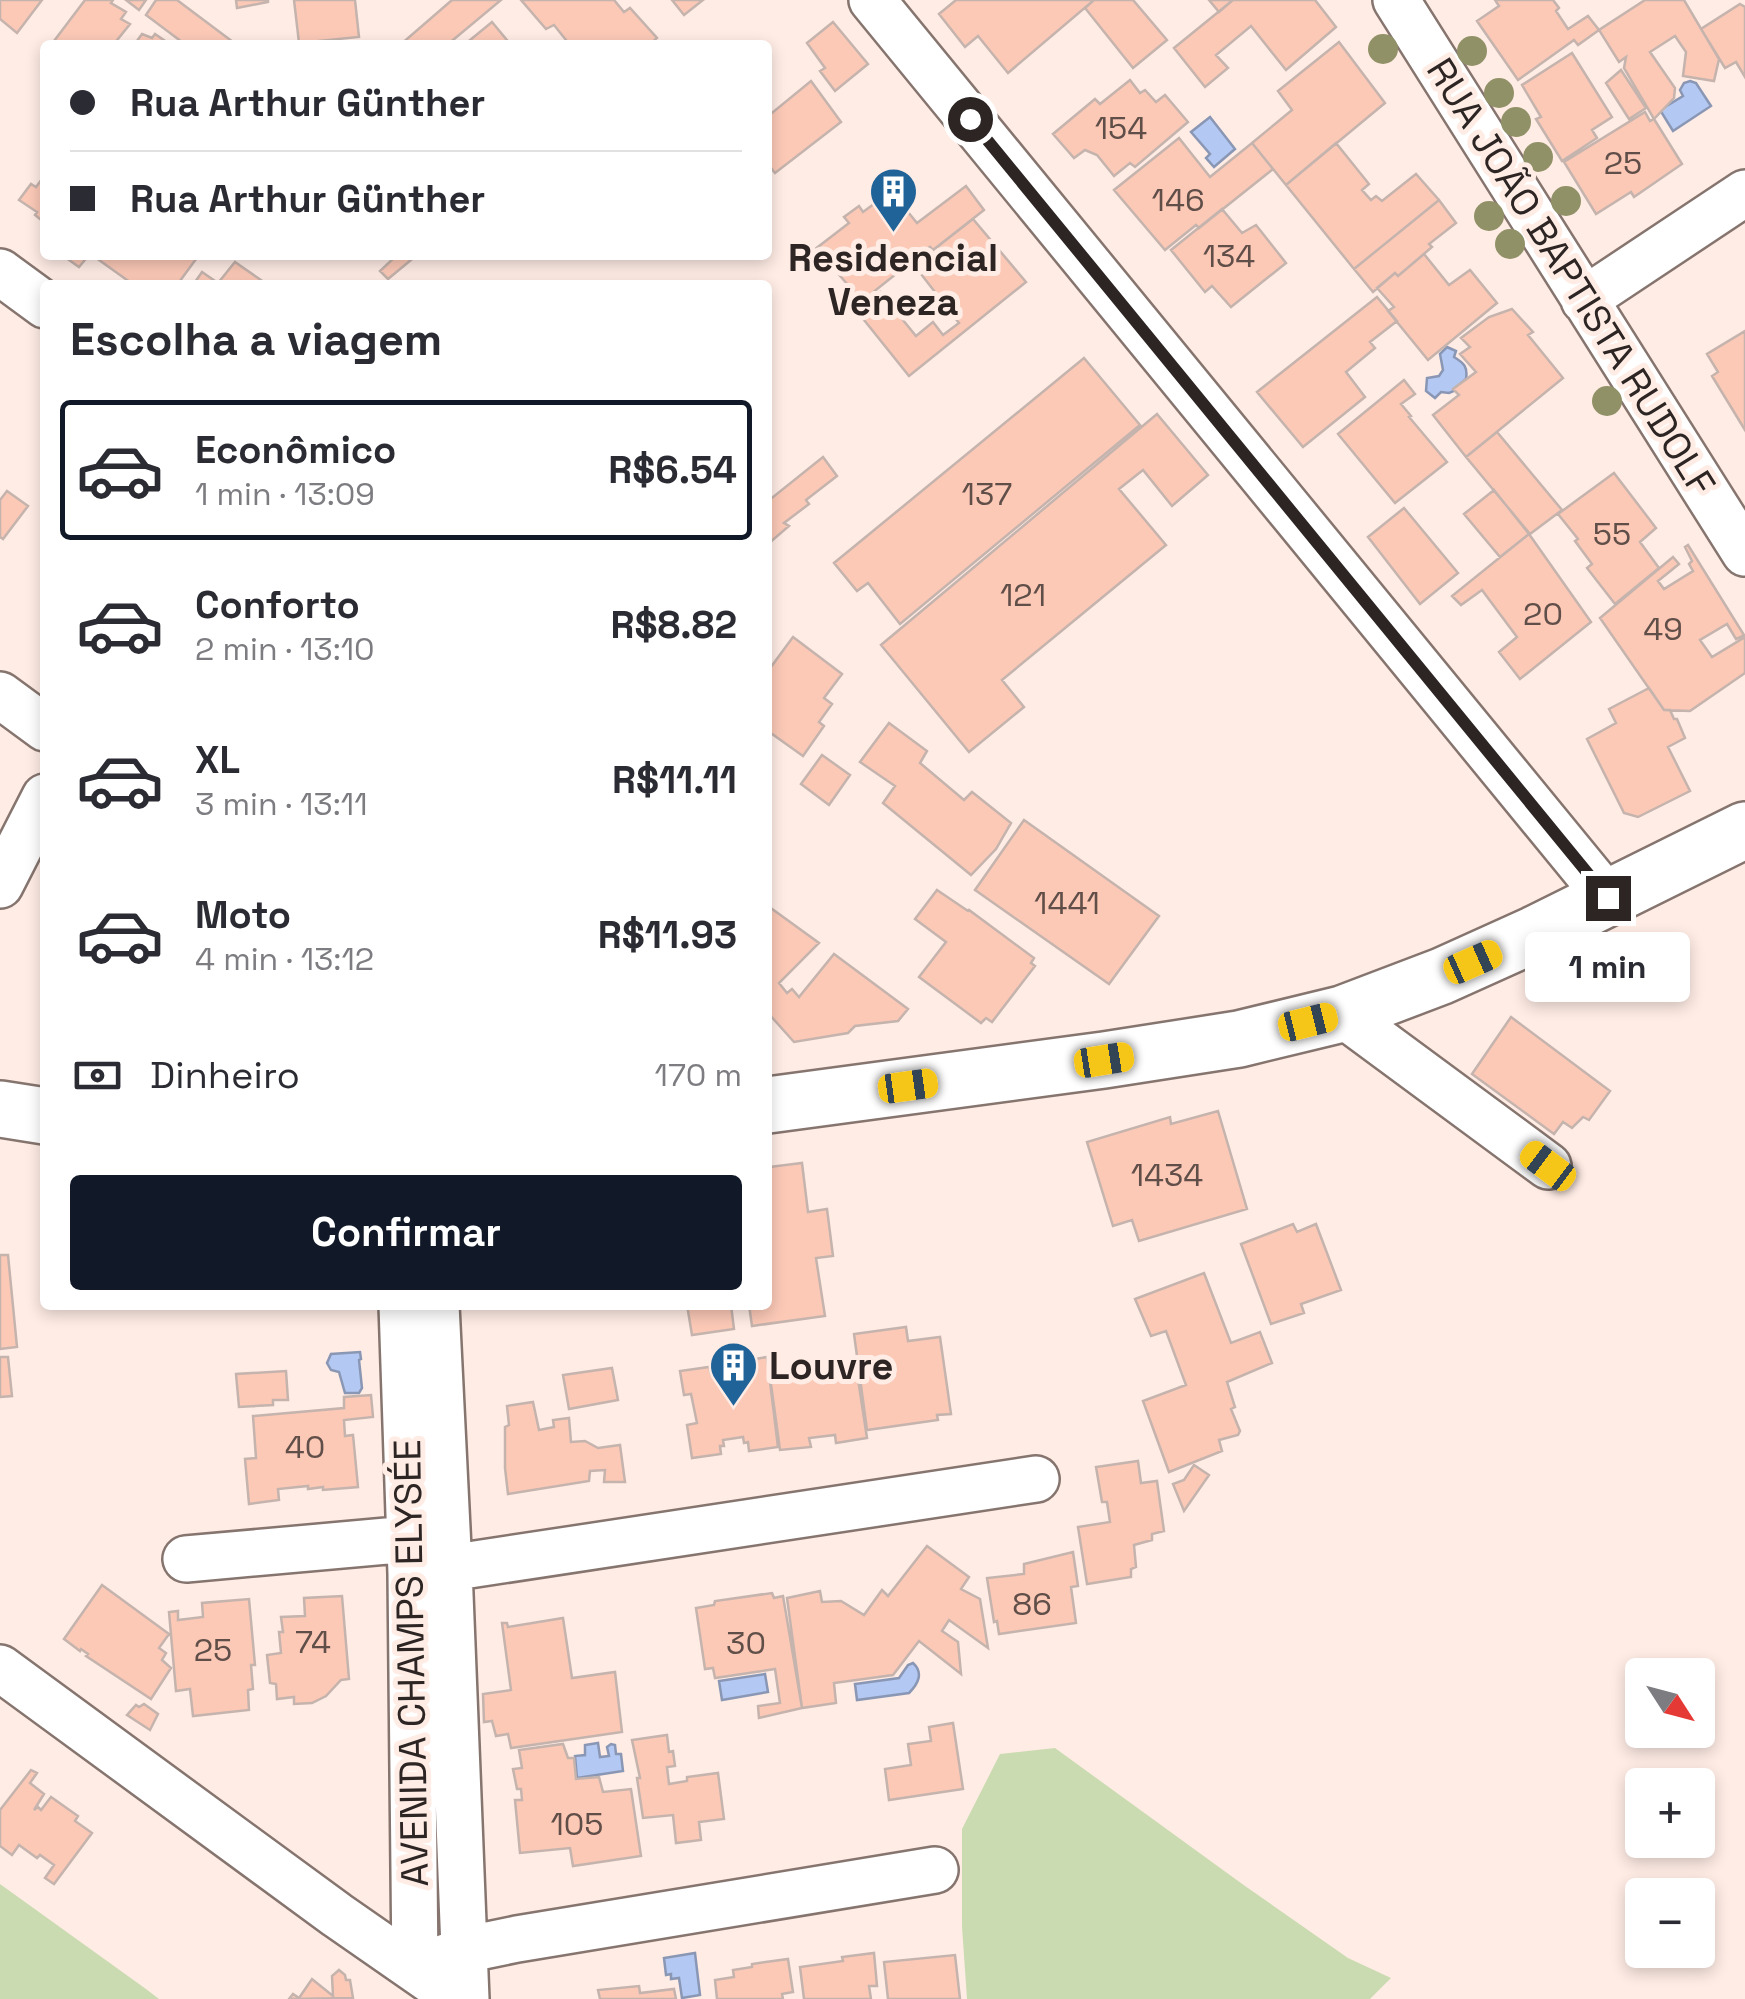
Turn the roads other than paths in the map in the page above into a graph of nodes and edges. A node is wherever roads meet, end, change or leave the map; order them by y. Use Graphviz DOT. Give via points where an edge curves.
graph roads {
  1 [pos="872,0"];
  2 [pos="1396,0"];
  3 [pos="1745,193"];
  4 [pos="0,272"];
  5 [pos="1584,300"];
  6 [pos="40,301"];
  7 [pos="1745,553"];
  8 [pos="0,695"];
  9 [pos="40,724"];
  10 [pos="40,807"];
  11 [pos="1745,830"];
  12 [pos="0,885"];
  13 [pos="1608,898"];
  14 [pos="1342,1014"];
  15 [pos="772,1103"];
  16 [pos="0,1109"];
  17 [pos="40,1115"];
  18 [pos="1548,1166"];
  19 [pos="402,1310"];
  20 [pos="436,1310"];
  21 [pos="1036,1478"];
  22 [pos="186,1559"];
  23 [pos="423,1561"];
  24 [pos="0,1668"];
  25 [pos="935,1870"];
  26 [pos="464,1950"];
  27 [pos="415,1969"];
  28 [pos="457,1999"];
  29 [pos="466,1999"];
  1 -- 13 [label="street"];
  2 -- 5 [label="street, RUA JOÃO BAPTISTA RUDOLF"];
  3 -- 5 [label="street"];
  4 -- 6 [label="street"];
  5 -- 7 [label="street, RUA JOÃO BAPTISTA RUDOLF"];
  8 -- 9 [label="street"];
  10 -- 12 [label="street"];
  11 -- 13 [label="main road"];
  13 -- 14 [label="main road" via="1442,976"];
  14 -- 15 [label="main road" via="1240,1039"];
  14 -- 18 [label="street"];
  16 -- 17 [label="main road"];
  19 -- 23 [label="street, AVENIDA CHAMPS ELYSÉE"];
  20 -- 23 [label="street, AVENIDA CHAMPS ELYSÉE"];
  21 -- 23 [label="street"];
  22 -- 23 [label="street"];
  23 -- 26 [label="street, AVENIDA CHAMPS ELYSÉE"];
  23 -- 27 [label="street, AVENIDA CHAMPS ELYSÉE"];
  24 -- 27 [label="street"];
  25 -- 26 [label="street"];
  26 -- 27 [label="street"];
  26 -- 29 [label="street, AVENIDA CHAMPS ELYSÉE"];
  27 -- 28 [label="street"];
}
